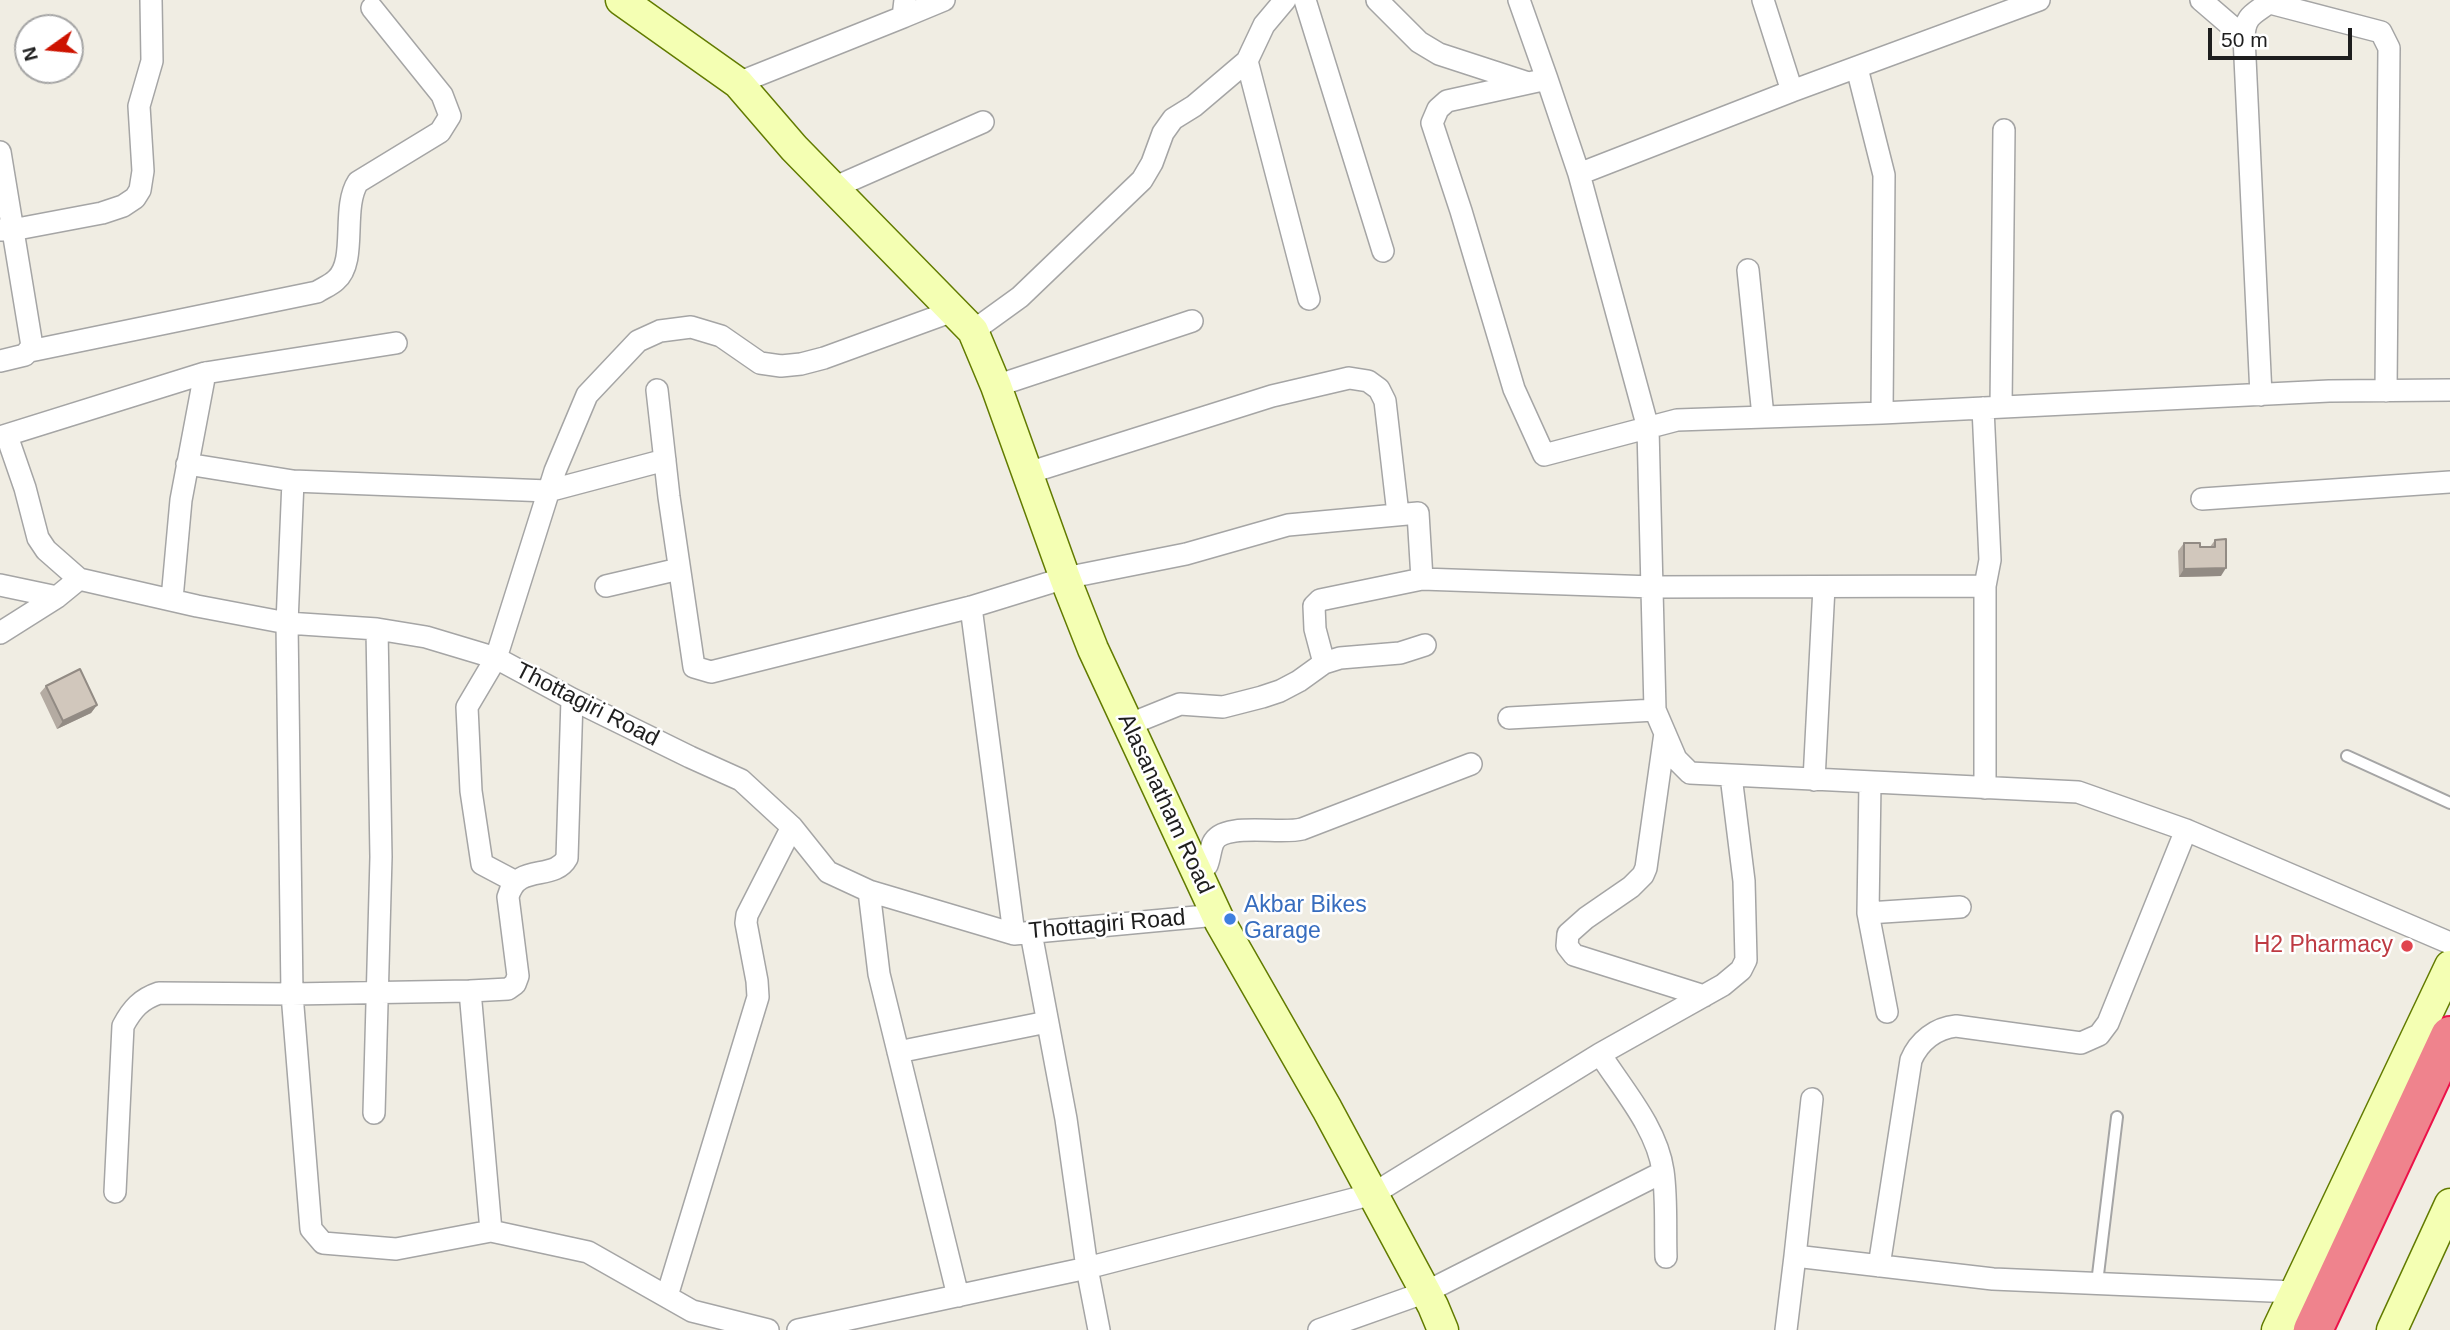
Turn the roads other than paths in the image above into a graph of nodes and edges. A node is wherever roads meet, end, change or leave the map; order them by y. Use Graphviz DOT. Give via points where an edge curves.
graph roads {
  1 [pos="151,0"];
  2 [pos="621,0"];
  3 [pos="944,0"];
  4 [pos="1285,0"];
  5 [pos="1305,0"];
  6 [pos="1377,0"];
  7 [pos="1519,0"];
  8 [pos="1763,0"];
  9 [pos="2201,0"];
  10 [pos="2271,1"];
  11 [pos="2031,2"];
  12 [pos="372,8"];
  13 [pos="904,9"];
  14 [pos="2244,37"];
  15 [pos="1247,61"];
  16 [pos="1857,68"];
  17 [pos="1538,81"];
  18 [pos="738,83"];
  19 [pos="1792,91"];
  20 [pos="983,122"];
  21 [pos="2004,130"];
  22 [pos="0,152"];
  23 [pos="1579,174"];
  24 [pos="833,188"];
  25 [pos="6,230"];
  26 [pos="1382,251"];
  27 [pos="1748,270"];
  28 [pos="1309,299"];
  29 [pos="963,321"];
  30 [pos="1192,321"];
  31 [pos="396,343"];
  32 [pos="30,351"];
  33 [pos="0,361"];
  34 [pos="205,373"];
  35 [pos="996,386"];
  36 [pos="657,390"];
  37 [pos="2450,390"];
  38 [pos="2386,391"];
  39 [pos="2261,395"];
  40 [pos="1992,407"];
  41 [pos="1882,413"];
  42 [pos="1763,416"];
  43 [pos="1648,428"];
  44 [pos="0,437"];
  45 [pos="665,460"];
  46 [pos="187,464"];
  47 [pos="1028,473"];
  48 [pos="293,481"];
  49 [pos="2450,482"];
  50 [pos="548,491"];
  51 [pos="2202,499"];
  52 [pos="1398,514"];
  53 [pos="680,569"];
  54 [pos="1065,578"];
  55 [pos="79,579"];
  56 [pos="1422,579"];
  57 [pos="0,584"];
  58 [pos="606,586"];
  59 [pos="1985,586"];
  60 [pos="1653,587"];
  61 [pos="1824,587"];
  62 [pos="57,597"];
  63 [pos="172,599"];
  64 [pos="971,607"];
  65 [pos="287,624"];
  66 [pos="377,629"];
  67 [pos="0,634"];
  68 [pos="1425,645"];
  69 [pos="496,658"];
  70 [pos="1324,663"];
  71 [pos="572,699"];
  72 [pos="1656,710"];
  73 [pos="1509,718"];
  74 [pos="1128,725"];
  75 [pos="1665,733"];
  76 [pos="2347,755"];
  77 [pos="1471,764"];
  78 [pos="1731,776"];
  79 [pos="1814,780"];
  80 [pos="1870,783"];
  81 [pos="1985,788"];
  82 [pos="2450,803"];
  83 [pos="792,827"];
  84 [pos="2186,830"];
  85 [pos="1197,872"];
  86 [pos="516,882"];
  87 [pos="869,891"];
  88 [pos="1960,907"];
  89 [pos="1868,914"];
  90 [pos="1217,915"];
  91 [pos="1023,934"];
  92 [pos="2450,943"];
  93 [pos="2450,966"];
  94 [pos="470,990"];
  95 [pos="377,992"];
  96 [pos="292,994"];
  97 [pos="1704,996"];
  98 [pos="1886,1012"];
  99 [pos="1047,1022"];
  100 [pos="2450,1035"];
  101 [pos="898,1052"];
  102 [pos="1600,1054"];
  103 [pos="2450,1095"];
  104 [pos="1812,1099"];
  105 [pos="374,1114"];
  106 [pos="2117,1117"];
  107 [pos="1663,1172"];
  108 [pos="115,1192"];
  109 [pos="1373,1194"];
  110 [pos="2450,1204"];
  111 [pos="492,1231"];
  112 [pos="1795,1256"];
  113 [pos="1666,1257"];
  114 [pos="1879,1266"];
  115 [pos="1087,1268"];
  116 [pos="2098,1283"];
  117 [pos="1426,1292"];
  118 [pos="2294,1292"];
  119 [pos="667,1296"];
  120 [pos="958,1296"];
  121 [pos="768,1330"];
  122 [pos="798,1330"];
  123 [pos="1099,1330"];
  124 [pos="1319,1330"];
  125 [pos="1443,1330"];
  126 [pos="1786,1330"];
  127 [pos="2277,1330"];
  128 [pos="2313,1330"];
  129 [pos="2342,1330"];
  130 [pos="2392,1330"];
  1 -- 25 [label="street" via="152,61 139,106 143,170 135,198 102,213"];
  2 -- 18 [label="main road"];
  3 -- 13 [label="street"];
  4 -- 15 [label="street" via="1264,26"];
  5 -- 26 [label="street"];
  6 -- 17 [label="street" via="1419,42 1439,54"];
  7 -- 17 [label="street"];
  8 -- 19 [label="street"];
  9 -- 14 [label="street"];
  10 -- 14 [label="street" via="2253,12"];
  10 -- 38 [label="street" via="2381,32 2389,48"];
  11 -- 16 [label="street"];
  12 -- 32 [label="street" via="442,95 450,116 440,132 353,189 344,267 338,279 317,292"];
  13 -- 18 [label="street"];
  14 -- 39 [label="street"];
  15 -- 28 [label="street"];
  15 -- 29 [label="street" via="1172,119 1142,180 1020,297"];
  16 -- 19 [label="street"];
  16 -- 41 [label="street" via="1884,175"];
  17 -- 23 [label="street"];
  17 -- 43 [label="street" via="1447,101 1432,123 1514,389 1544,455"];
  18 -- 24 [label="main road"];
  19 -- 23 [label="street"];
  20 -- 24 [label="street"];
  21 -- 40 [label="street"];
  22 -- 25 [label="street"];
  23 -- 43 [label="street"];
  24 -- 29 [label="main road"];
  25 -- 32 [label="street"];
  27 -- 42 [label="street"];
  29 -- 35 [label="main road, Alasanatham Road"];
  29 -- 50 [label="street" via="781,366 760,363 721,336 691,327 660,331 638,341 587,395"];
  30 -- 35 [label="street"];
  31 -- 34 [label="street"];
  32 -- 33 [label="street"];
  34 -- 44 [label="street"];
  34 -- 46 [label="street"];
  35 -- 47 [label="main road, Alasanatham Road"];
  36 -- 45 [label="street"];
  37 -- 38 [label="street"];
  38 -- 39 [label="street"];
  39 -- 40 [label="street"];
  40 -- 41 [label="street"];
  40 -- 59 [label="street" via="1990,560"];
  41 -- 42 [label="street"];
  42 -- 43 [label="street" via="1677,420"];
  43 -- 60 [label="street"];
  44 -- 55 [label="street, Thottagiri Road" via="8,439 38,538 46,551"];
  45 -- 50 [label="street"];
  45 -- 53 [label="street"];
  46 -- 48 [label="street"];
  46 -- 63 [label="street"];
  47 -- 52 [label="street" via="1272,396 1349,378 1379,388 1384,401"];
  47 -- 54 [label="main road, Alasanatham Road"];
  48 -- 50 [label="street"];
  48 -- 65 [label="street"];
  49 -- 51 [label="street"];
  50 -- 69 [label="street"];
  52 -- 54 [label="street" via="1289,524 1186,554"];
  52 -- 56 [label="street" via="1418,513"];
  53 -- 58 [label="street"];
  53 -- 64 [label="street" via="694,667 710,672"];
  54 -- 64 [label="street"];
  54 -- 74 [label="main road, Alasanatham Road"];
  55 -- 62 [label="street"];
  55 -- 63 [label="street, Thottagiri Road"];
  56 -- 60 [label="street"];
  56 -- 70 [label="street" via="1320,600 1314,606 1315,629"];
  57 -- 62 [label="street"];
  59 -- 61 [label="street"];
  59 -- 81 [label="street"];
  60 -- 61 [label="street"];
  60 -- 72 [label="street"];
  61 -- 79 [label="street"];
  62 -- 67 [label="street"];
  63 -- 65 [label="street, Thottagiri Road"];
  64 -- 91 [label="street"];
  65 -- 66 [label="street, Thottagiri Road"];
  65 -- 96 [label="street"];
  66 -- 69 [label="street, Thottagiri Road" via="426,637"];
  66 -- 95 [label="street" via="382,857"];
  68 -- 70 [label="street"];
  69 -- 71 [label="street, Thottagiri Road"];
  69 -- 86 [label="street" via="467,707 471,791 482,864"];
  70 -- 74 [label="street" via="1299,681 1262,697 1223,707 1180,704"];
  71 -- 83 [label="street, Thottagiri Road" via="741,780"];
  71 -- 86 [label="street" via="567,858 559,868"];
  72 -- 73 [label="street"];
  72 -- 75 [label="street"];
  74 -- 85 [label="main road, Alasanatham Road"];
  75 -- 78 [label="street" via="1676,759 1690,773"];
  75 -- 97 [label="street" via="1646,868 1631,887 1568,934 1567,946 1574,955"];
  76 -- 82 [label="lane"];
  77 -- 85 [label="street" via="1293,831 1225,834 1215,839 1208,862"];
  78 -- 79 [label="street"];
  78 -- 97 [label="street" via="1744,881 1746,960 1741,970"];
  79 -- 80 [label="street"];
  80 -- 81 [label="street"];
  80 -- 89 [label="street"];
  81 -- 84 [label="street" via="2078,792"];
  83 -- 87 [label="street, Thottagiri Road" via="828,872"];
  83 -- 119 [label="street" via="747,915 758,998"];
  84 -- 92 [label="street"];
  84 -- 114 [label="street" via="2108,1023 2099,1035 2081,1043 1956,1026 1937,1031 1916,1048"];
  85 -- 90 [label="main road, Alasanatham Road"];
  86 -- 94 [label="street" via="508,897 517,981 508,989"];
  87 -- 91 [label="street, Thottagiri Road"];
  87 -- 101 [label="street" via="879,974"];
  88 -- 89 [label="street"];
  89 -- 98 [label="street"];
  90 -- 91 [label="street, Thottagiri Road"];
  90 -- 109 [label="main road, Alasanatham Road"];
  91 -- 99 [label="street"];
  93 -- 118 [label="main road"];
  94 -- 95 [label="street"];
  94 -- 111 [label="street"];
  95 -- 96 [label="street"];
  95 -- 105 [label="street"];
  96 -- 108 [label="street" via="159,993 137,1005 123,1026"];
  96 -- 111 [label="street" via="311,1229 323,1243 396,1249"];
  97 -- 102 [label="street"];
  99 -- 101 [label="street"];
  99 -- 115 [label="street"];
  100 -- 128 [label="highway"];
  101 -- 120 [label="street"];
  102 -- 107 [label="street" via="1648,1129"];
  102 -- 109 [label="street"];
  103 -- 129 [label="highway"];
  104 -- 112 [label="street"];
  106 -- 116 [label="lane"];
  107 -- 113 [label="street"];
  107 -- 117 [label="street"];
  109 -- 115 [label="street"];
  109 -- 117 [label="main road, Alasanatham Road"];
  110 -- 130 [label="main road"];
  111 -- 119 [label="street" via="588,1252"];
  112 -- 114 [label="street"];
  112 -- 126 [label="street"];
  114 -- 116 [label="street" via="1993,1279"];
  115 -- 120 [label="street"];
  115 -- 123 [label="street"];
  116 -- 118 [label="street"];
  117 -- 124 [label="street"];
  117 -- 125 [label="main road, Alasanatham Road"];
  118 -- 127 [label="main road"];
  119 -- 121 [label="street" via="692,1311"];
  120 -- 122 [label="street"];
}
